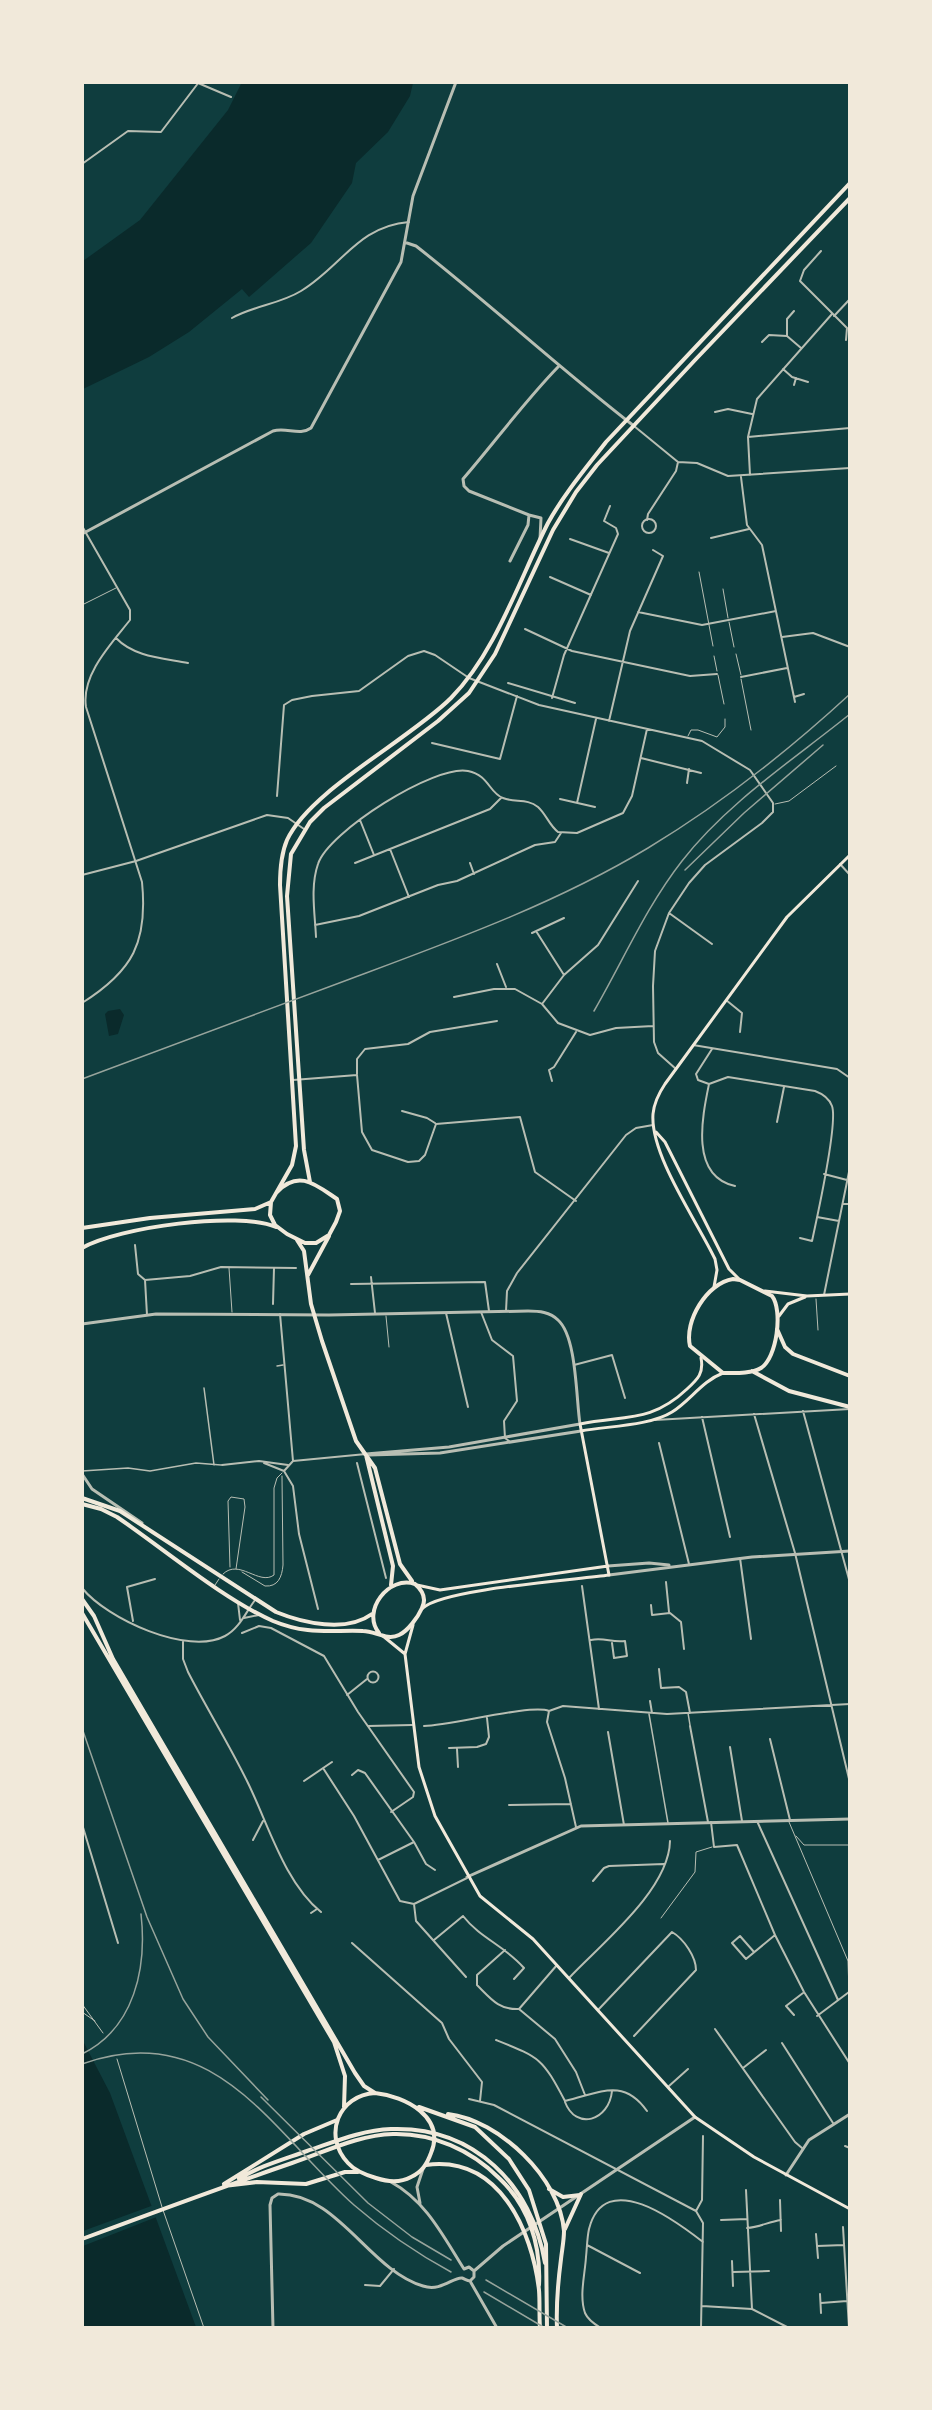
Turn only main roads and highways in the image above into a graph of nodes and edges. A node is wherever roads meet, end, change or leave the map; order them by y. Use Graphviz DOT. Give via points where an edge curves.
graph roads {
  1 [pos="849,183"];
  2 [pos="849,198"];
  3 [pos="776,261"];
  4 [pos="783,268"];
  5 [pos="496,631"];
  6 [pos="504,635"];
  7 [pos="849,855"];
  8 [pos="655,1131"];
  9 [pos="310,1183"];
  10 [pos="277,1192"];
  11 [pos="271,1202"];
  12 [pos="276,1227"];
  13 [pos="82,1228"];
  14 [pos="329,1235"];
  15 [pos="297,1239"];
  16 [pos="82,1248"];
  17 [pos="308,1275"];
  18 [pos="740,1280"];
  19 [pos="714,1287"];
  20 [pos="765,1291"];
  21 [pos="849,1294"];
  22 [pos="807,1296"];
  23 [pos="779,1316"];
  24 [pos="777,1328"];
  25 [pos="701,1358"];
  26 [pos="752,1371"];
  27 [pos="723,1373"];
  28 [pos="849,1376"];
  29 [pos="849,1408"];
  30 [pos="581,1431"];
  31 [pos="366,1454"];
  32 [pos="82,1498"];
  33 [pos="82,1504"];
  34 [pos="608,1566"];
  35 [pos="416,1584"];
  36 [pos="388,1589"];
  37 [pos="82,1599"];
  38 [pos="421,1610"];
  39 [pos="82,1613"];
  40 [pos="372,1614"];
  41 [pos="414,1620"];
  42 [pos="380,1634"];
  43 [pos="405,1654"];
  44 [pos="375,2093"];
  45 [pos="417,2106"];
  46 [pos="344,2107"];
  47 [pos="435,2112"];
  48 [pos="337,2120"];
  49 [pos="441,2139"];
  50 [pos="344,2141"];
  51 [pos="425,2166"];
  52 [pos="359,2172"];
  53 [pos="247,2177"];
  54 [pos="221,2186"];
  55 [pos="548,2188"];
  56 [pos="847,2207"];
  57 [pos="564,2232"];
  58 [pos="82,2239"];
  59 [pos="547,2291"];
  60 [pos="539,2292"];
  61 [pos="540,2328"];
  62 [pos="548,2328"];
  63 [pos="557,2328"];
  1 -- 3 [label="main road"];
  2 -- 4 [label="main road"];
  3 -- 4 [label="main road"];
  3 -- 5 [label="main road" via="626,420 570,488"];
  4 -- 6 [label="main road" via="576,492 553,530"];
  5 -- 6 [label="main road"];
  5 -- 10 [label="main road" via="469,678 433,714 326,796 297,824 286,843 280,873 296,1153"];
  6 -- 9 [label="main road" via="479,681 438,721 324,808 294,846 287,874 306,1170"];
  7 -- 8 [label="main road" via="787,917 676,1069 656,1101"];
  8 -- 18 [label="main road" via="665,1142 729,1269"];
  8 -- 19 [label="main road" via="658,1147 715,1259"];
  9 -- 10 [label="main road" via="293,1180"];
  9 -- 14 [label="main road" via="339,1204 339,1215"];
  10 -- 11 [label="main road"];
  11 -- 12 [label="main road" via="270,1215"];
  11 -- 13 [label="main road" via="251,1209"];
  12 -- 15 [label="main road"];
  12 -- 16 [label="main road" via="252,1220 145,1228 109,1236"];
  14 -- 15 [label="main road" via="316,1243"];
  14 -- 17 [label="main road"];
  15 -- 17 [label="main road" via="304,1251"];
  17 -- 31 [label="main road" via="314,1315 356,1441"];
  18 -- 19 [label="main road" via="727,1280"];
  18 -- 20 [label="main road"];
  19 -- 25 [label="main road" via="688,1333 690,1346"];
  20 -- 22 [label="main road"];
  20 -- 23 [label="main road" via="775,1300"];
  21 -- 22 [label="main road"];
  22 -- 23 [label="main road" via="788,1304"];
  23 -- 24 [label="main road"];
  24 -- 26 [label="main road" via="768,1360"];
  24 -- 28 [label="main road" via="785,1347 793,1354"];
  25 -- 27 [label="main road"];
  25 -- 30 [label="main road" via="703,1368 699,1377 669,1406 654,1413 580,1424"];
  26 -- 27 [label="main road"];
  26 -- 29 [label="main road" via="789,1391"];
  27 -- 30 [label="main road" via="673,1412 652,1420"];
  30 -- 34 [label="main road"];
  31 -- 35 [label="main road" via="377,1473 402,1569"];
  31 -- 36 [label="main road" via="394,1570"];
  32 -- 40 [label="main road" via="120,1511 255,1600 290,1617 317,1623 360,1622"];
  33 -- 42 [label="main road" via="117,1517 263,1616 309,1632 364,1630"];
  34 -- 35 [label="main road" via="444,1590"];
  34 -- 38 [label="main road" via="609,1575 474,1592 434,1600"];
  35 -- 36 [label="main road" via="402,1581"];
  35 -- 38 [label="main road" via="424,1598"];
  36 -- 40 [label="main road"];
  37 -- 44 [label="main road" via="128,1686 354,2073"];
  38 -- 41 [label="main road"];
  39 -- 46 [label="main road" via="334,2042 345,2076"];
  40 -- 42 [label="main road" via="373,1625"];
  41 -- 42 [label="main road" via="397,1636"];
  41 -- 43 [label="main road"];
  42 -- 43 [label="main road"];
  43 -- 56 [label="main road" via="412,1725 427,1796 467,1877 483,1900 520,1928 557,1965 695,2117 786,2175"];
  44 -- 45 [label="main road"];
  44 -- 46 [label="main road" via="360,2095"];
  45 -- 47 [label="main road"];
  45 -- 51 [label="main road" via="428,2118 434,2135"];
  46 -- 48 [label="main road"];
  47 -- 55 [label="main road" via="464,2116 485,2125 510,2142"];
  47 -- 59 [label="main road" via="475,2127 494,2142 523,2180 542,2227 548,2260"];
  48 -- 52 [label="main road" via="340,2151"];
  48 -- 53 [label="main road" via="288,2144"];
  49 -- 50 [label="main road" via="425,2134 391,2134"];
  49 -- 59 [label="main road" via="460,2143 489,2161 515,2186 541,2241"];
  49 -- 60 [label="main road" via="491,2169 521,2204 538,2247"];
  50 -- 53 [label="main road" via="302,2160"];
  50 -- 53 [label="main road" via="297,2154"];
  51 -- 52 [label="main road" via="409,2178 389,2181"];
  51 -- 60 [label="main road" via="467,2168 497,2189 518,2217 530,2245"];
  52 -- 53 [label="main road" via="295,2185"];
  53 -- 54 [label="main road"];
  53 -- 54 [label="main road"];
  53 -- 54 [label="main road"];
  54 -- 58 [label="main road"];
  55 -- 57 [label="main road" via="559,2209"];
  55 -- 57 [label="main road" via="563,2197 581,2194"];
  57 -- 63 [label="main road"];
  59 -- 62 [label="main road"];
  60 -- 61 [label="main road"];
}
